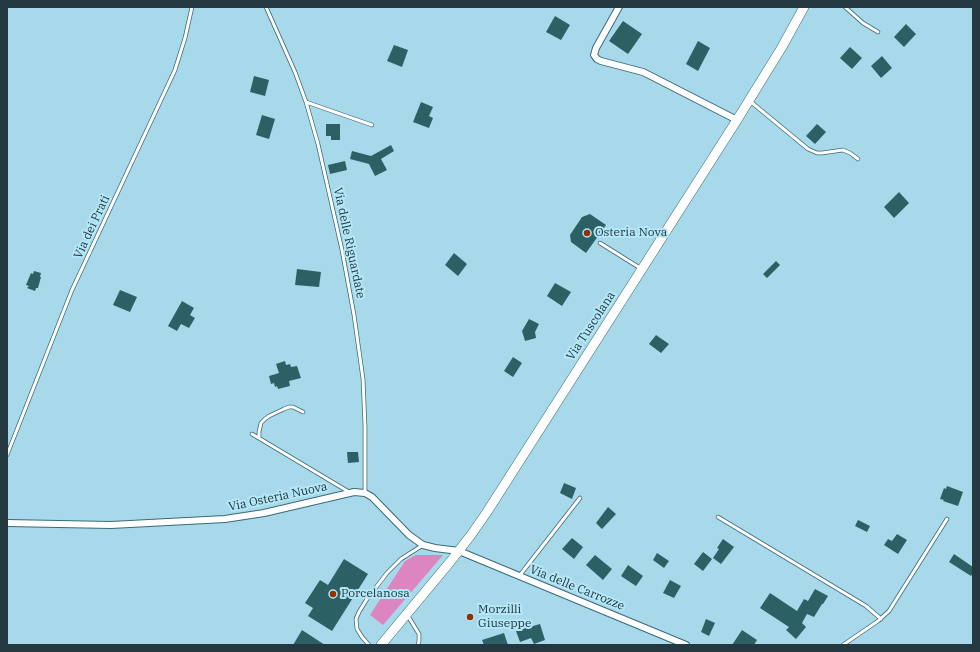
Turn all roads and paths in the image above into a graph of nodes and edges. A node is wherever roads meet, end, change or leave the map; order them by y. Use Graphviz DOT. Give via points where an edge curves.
graph roads {
  1 [pos="192,7"];
  2 [pos="266,7"];
  3 [pos="620,7"];
  4 [pos="804,7"];
  5 [pos="845,7"];
  6 [pos="878,32"];
  7 [pos="749,101"];
  8 [pos="306,102"];
  9 [pos="737,120"];
  10 [pos="372,125"];
  11 [pos="858,159"];
  12 [pos="600,243"];
  13 [pos="642,269"];
  14 [pos="303,412"];
  15 [pos="252,434"];
  16 [pos="259,438"];
  17 [pos="7,455"];
  18 [pos="351,493"];
  19 [pos="365,493"];
  20 [pos="580,498"];
  21 [pos="718,516"];
  22 [pos="946,519"];
  23 [pos="7,523"];
  24 [pos="423,545"];
  25 [pos="459,551"];
  26 [pos="519,576"];
  27 [pos="407,614"];
  28 [pos="880,619"];
  29 [pos="369,645"];
  30 [pos="380,645"];
  31 [pos="418,645"];
  32 [pos="686,645"];
  33 [pos="843,645"];
  1 -- 17 [label="lane, Via dei Prati" via="186,38 175,70 72,290"];
  2 -- 8 [label="lane, Via delle Riguardate"];
  3 -- 9 [label="street" via="596,48 594,55 597,60 653,76"];
  4 -- 7 [label="main road, Via Tuscolana"];
  5 -- 6 [label="lane"];
  7 -- 9 [label="main road, Via Tuscolana"];
  7 -- 11 [label="lane" via="808,149 817,153 843,150"];
  8 -- 10 [label="lane"];
  8 -- 19 [label="lane, Via delle Riguardate" via="339,235 356,330 364,390"];
  9 -- 13 [label="main road, Via Tuscolana"];
  12 -- 13 [label="lane"];
  13 -- 25 [label="main road, Via Tuscolana"];
  14 -- 16 [label="lane" via="289,408 269,416 261,423"];
  15 -- 16 [label="lane"];
  16 -- 18 [label="lane"];
  18 -- 19 [label="street, Via Osteria Nuova"];
  18 -- 23 [label="street, Via Osteria Nuova" via="257,515 225,519 111,525"];
  19 -- 24 [label="street"];
  20 -- 26 [label="lane"];
  21 -- 28 [label="lane" via="866,606"];
  22 -- 28 [label="lane" via="894,605"];
  24 -- 25 [label="street"];
  24 -- 29 [label="lane" via="401,559 386,573 359,612 356,619 357,629"];
  25 -- 26 [label="street, Via delle Carrozze"];
  25 -- 27 [label="main road, Via Tuscolana"];
  26 -- 32 [label="street, Via delle Carrozze"];
  27 -- 30 [label="main road, Via Tuscolana"];
  27 -- 31 [label="lane" via="419,634"];
  28 -- 33 [label="lane"];
}
